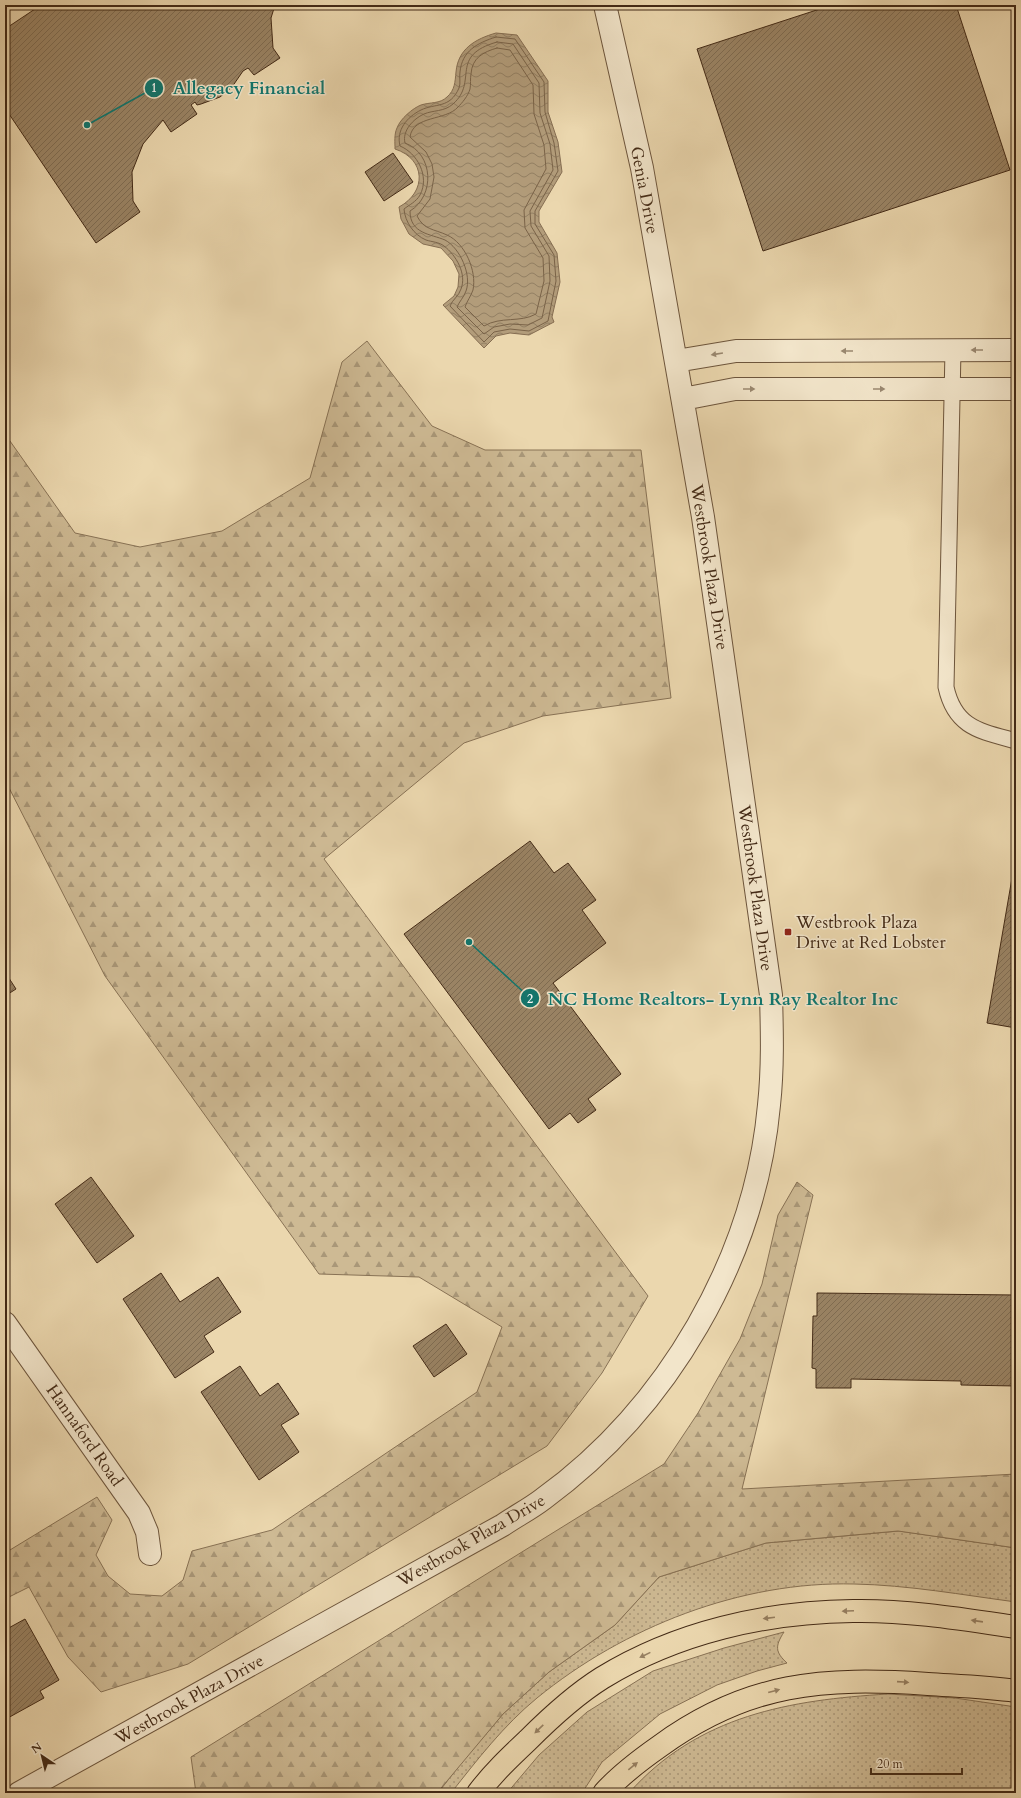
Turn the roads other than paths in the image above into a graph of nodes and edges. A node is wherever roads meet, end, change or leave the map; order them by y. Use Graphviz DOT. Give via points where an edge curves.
graph roads {
  1 [pos="605,5"];
  2 [pos="953,350"];
  3 [pos="1016,350"];
  4 [pos="678,369"];
  5 [pos="953,388"];
  6 [pos="1016,389"];
  7 [pos="683,399"];
  8 [pos="1016,741"];
  9 [pos="5,1323"];
  10 [pos="150,1554"];
  11 [pos="1016,1627"];
  12 [pos="1016,1692"];
  13 [pos="19,1793"];
  14 [pos="478,1793"];
  15 [pos="604,1793"];
  1 -- 4 [label="street, Genia Drive" via="642,168"];
  3 -- 2 [label="street, one-way"];
  2 -- 4 [label="street, one-way" via="736,352"];
  2 -- 5 [label="lane"];
  4 -- 7 [label="street, Westbrook Plaza Drive"];
  5 -- 6 [label="street"];
  7 -- 5 [label="street, one-way" via="735,389"];
  5 -- 8 [label="lane" via="946,687 948,700 965,723 976,730"];
  7 -- 13 [label="street, Westbrook Plaza Drive" via="703,517 771,995 772,1055 769,1105 761,1156 750,1201 733,1252 711,1302 681,1353 640,1407 609,1441 543,1499 503,1525"];
  9 -- 10 [label="street, Hannaford Road" via="139,1513 147,1532"];
  11 -- 14 [label="highway, one-way" via="932,1615 855,1611 763,1618 688,1638 659,1649 601,1679 542,1726 490,1777"];
  15 -- 12 [label="highway, one-way" via="644,1758 691,1726 736,1702 781,1689 817,1683 887,1682 994,1688"];
}
